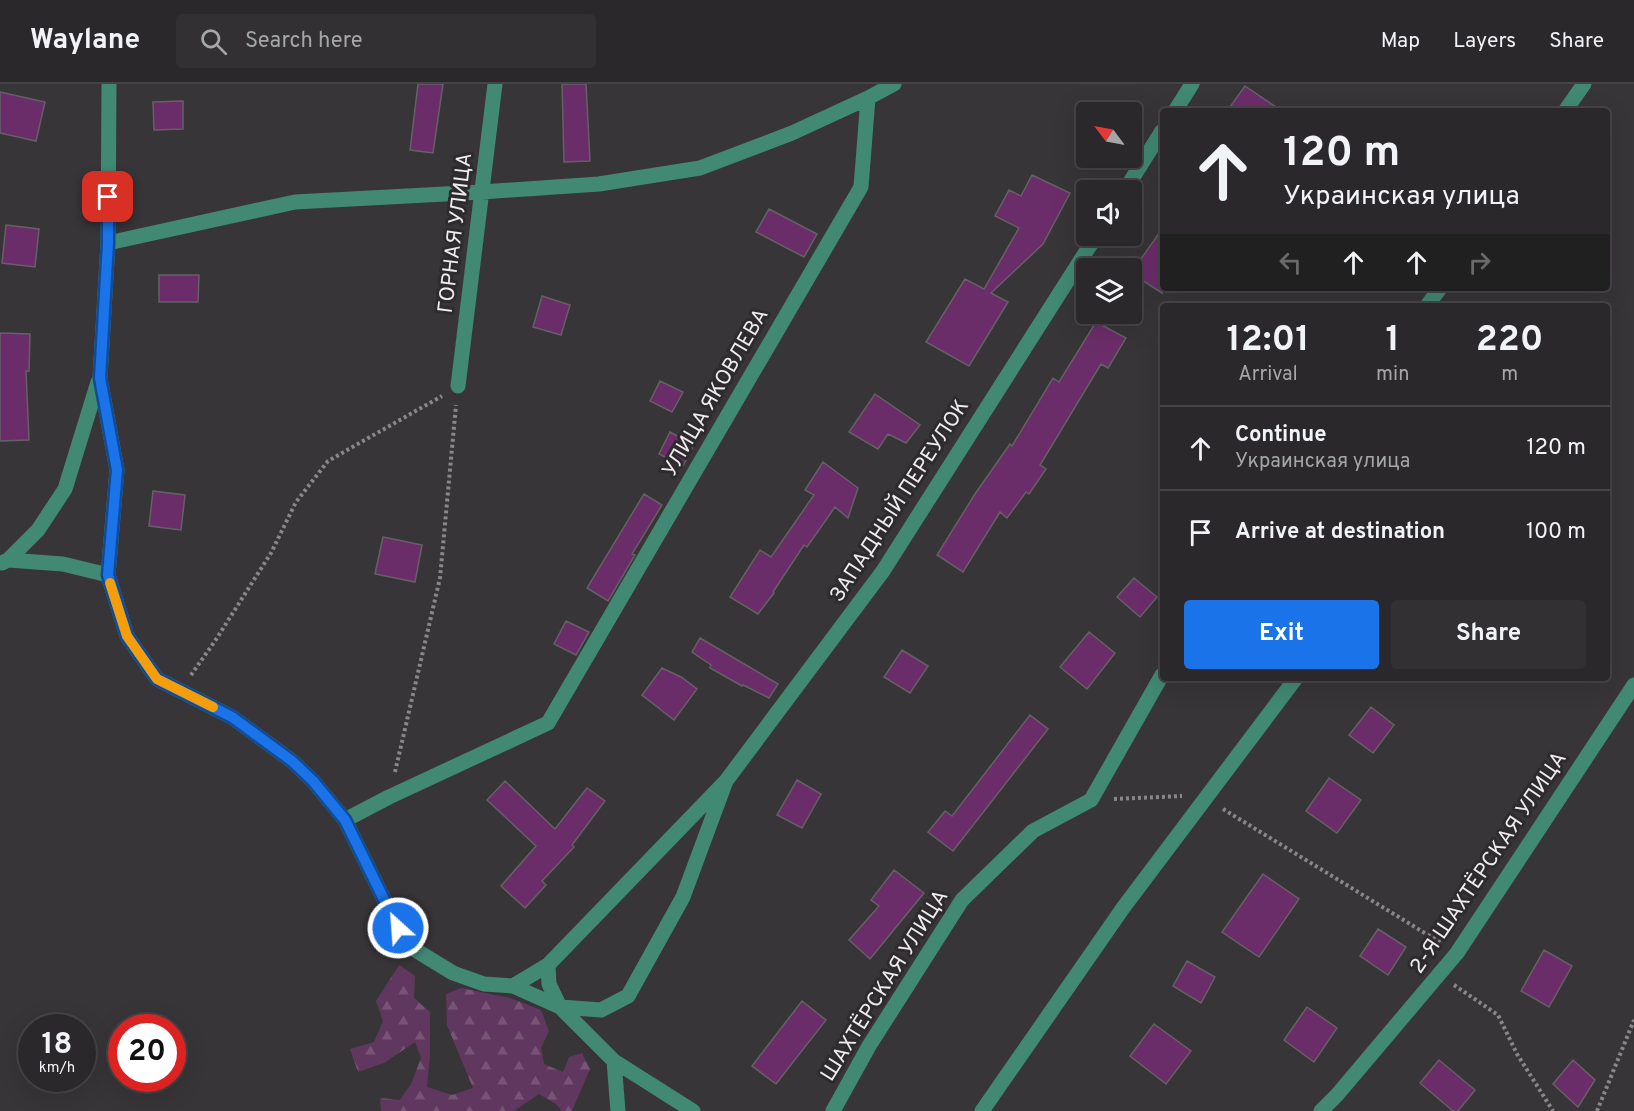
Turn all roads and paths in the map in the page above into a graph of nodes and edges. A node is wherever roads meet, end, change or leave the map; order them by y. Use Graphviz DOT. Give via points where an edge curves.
graph roads {
  1 [pos="109,84"];
  2 [pos="495,84"];
  3 [pos="894,84"];
  4 [pos="1192,84"];
  5 [pos="1584,84"];
  6 [pos="868,98"];
  7 [pos="1177,108"];
  8 [pos="1567,108"];
  9 [pos="1160,134"];
  10 [pos="1131,180"];
  11 [pos="482,192"];
  12 [pos="108,243"];
  13 [pos="1090,246"];
  14 [pos="100,378"];
  15 [pos="458,386"];
  16 [pos="4,562"];
  17 [pos="108,575"];
  18 [pos="1160,679"];
  19 [pos="1294,681"];
  20 [pos="1634,685"];
  21 [pos="180,690"];
  22 [pos="726,781"];
  23 [pos="1208,795"];
  24 [pos="389,796"];
  25 [pos="1091,800"];
  26 [pos="345,820"];
  27 [pos="1457,953"];
  28 [pos="548,965"];
  29 [pos="1440,976"];
  30 [pos="513,986"];
  31 [pos="560,1007"];
  32 [pos="1634,1020"];
  33 [pos="614,1061"];
  34 [pos="618,1111"];
  35 [pos="693,1111"];
  36 [pos="833,1111"];
  37 [pos="982,1111"];
  38 [pos="1321,1111"];
  39 [pos="1553,1111"];
  40 [pos="1597,1111"];
  1 -- 12 [label="street"];
  2 -- 11 [label="street, ГОРНАЯ УЛИЦА"];
  3 -- 6 [label="street"];
  4 -- 7 [label="street"];
  5 -- 8 [label="street"];
  6 -- 11 [label="street" via="792,133 700,168 599,184"];
  6 -- 24 [label="street, УЛИЦА ЯКОВЛЕВА" via="861,187 548,723"];
  9 -- 10 [label="street"];
  11 -- 12 [label="street" via="295,202"];
  11 -- 15 [label="street, ГОРНАЯ УЛИЦА"];
  12 -- 14 [label="street"];
  13 -- 22 [label="street, ЗАПАДНЫЙ ПЕРЕУЛОК" via="883,571"];
  14 -- 16 [label="street" via="65,489 38,530"];
  14 -- 17 [label="street" via="117,470"];
  15 -- 21 [label="path" via="328,461 296,502 271,554"];
  15 -- 24 [label="path" via="440,578"];
  16 -- 17 [label="street" via="63,564"];
  17 -- 21 [label="street" via="127,636 157,679"];
  18 -- 25 [label="street"];
  19 -- 23 [label="street"];
  20 -- 27 [label="street, 2-Я ШАХТЁРСКАЯ УЛИЦА"];
  21 -- 26 [label="street" via="232,717 292,761"];
  22 -- 28 [label="street, ЗАПАДНЫЙ ПЕРЕУЛОК"];
  22 -- 31 [label="street, ЗАПАДНЫЙ ПЕРЕУЛОК" via="683,897 628,996 600,1010"];
  23 -- 25 [label="path"];
  23 -- 27 [label="path" via="1221,808"];
  23 -- 37 [label="street" via="1123,908"];
  24 -- 26 [label="street"];
  25 -- 36 [label="street, ШАХТЁРСКАЯ УЛИЦА" via="1033,831 962,900 869,1046"];
  26 -- 30 [label="street" via="398,928 417,951 453,973 484,984"];
  27 -- 29 [label="street, 2-Я ШАХТЁРСКАЯ УЛИЦА"];
  28 -- 30 [label="street, ЗАПАДНЫЙ ПЕРЕУЛОК"];
  28 -- 31 [label="street" via="549,984"];
  29 -- 38 [label="street, 2-Я ШАХТЁРСКАЯ УЛИЦА"];
  29 -- 39 [label="path" via="1498,1015"];
  30 -- 31 [label="street"];
  31 -- 33 [label="street"];
  32 -- 40 [label="path"];
  33 -- 34 [label="street"];
  33 -- 35 [label="street"];
}
